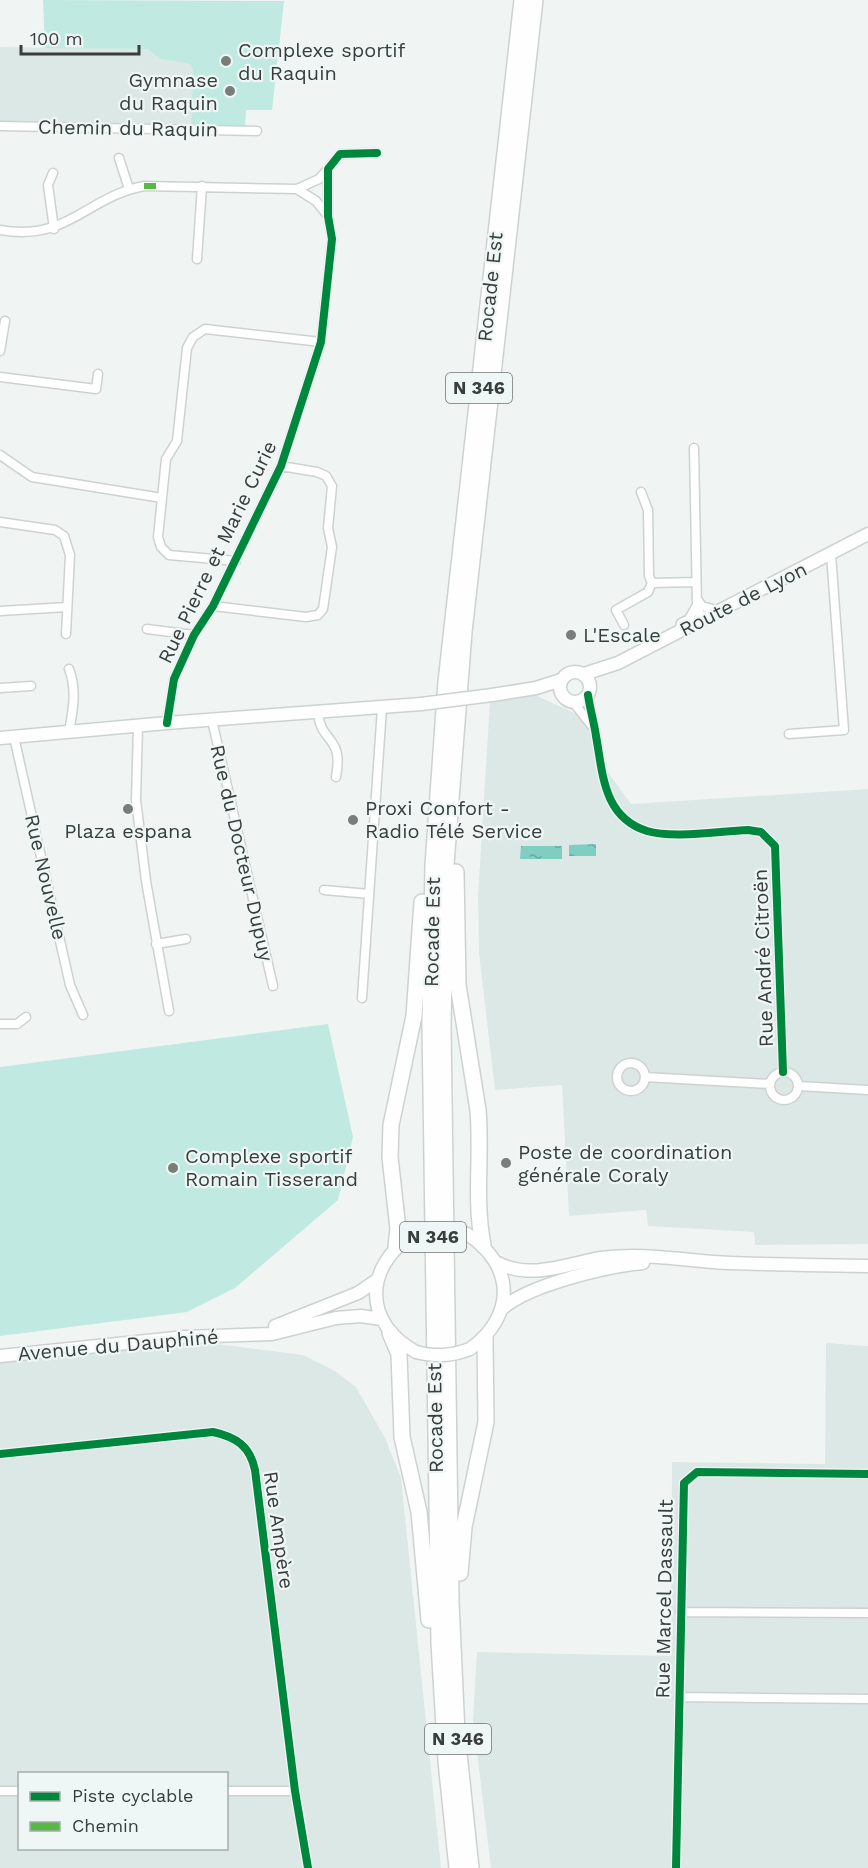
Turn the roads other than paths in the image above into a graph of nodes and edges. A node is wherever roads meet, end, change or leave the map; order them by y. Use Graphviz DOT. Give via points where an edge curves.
graph roads {
  1 [pos="522,0"];
  2 [pos="535,0"];
  3 [pos="0,126"];
  4 [pos="257,131"];
  5 [pos="376,153"];
  6 [pos="119,158"];
  7 [pos="328,169"];
  8 [pos="53,173"];
  9 [pos="201,186"];
  10 [pos="129,189"];
  11 [pos="297,189"];
  12 [pos="328,216"];
  13 [pos="54,229"];
  14 [pos="0,230"];
  15 [pos="197,259"];
  16 [pos="5,321"];
  17 [pos="321,342"];
  18 [pos="0,351"];
  19 [pos="98,374"];
  20 [pos="0,377"];
  21 [pos="694,448"];
  22 [pos="0,455"];
  23 [pos="281,466"];
  24 [pos="641,492"];
  25 [pos="162,498"];
  26 [pos="0,522"];
  27 [pos="868,534"];
  28 [pos="831,554"];
  29 [pos="236,561"];
  30 [pos="696,582"];
  31 [pos="652,583"];
  32 [pos="696,602"];
  33 [pos="213,606"];
  34 [pos="67,607"];
  35 [pos="0,611"];
  36 [pos="720,611"];
  37 [pos="702,620"];
  38 [pos="624,626"];
  39 [pos="147,630"];
  40 [pos="679,632"];
  41 [pos="66,634"];
  42 [pos="194,635"];
  43 [pos="618,663"];
  44 [pos="69,669"];
  45 [pos="584,674"];
  46 [pos="561,680"];
  47 [pos="31,686"];
  48 [pos="0,688"];
  49 [pos="536,688"];
  50 [pos="589,692"];
  51 [pos="568,699"];
  52 [pos="382,708"];
  53 [pos="318,712"];
  54 [pos="212,720"];
  55 [pos="166,723"];
  56 [pos="138,726"];
  57 [pos="69,732"];
  58 [pos="596,732"];
  59 [pos="789,734"];
  60 [pos="15,737"];
  61 [pos="0,738"];
  62 [pos="453,756"];
  63 [pos="438,776"];
  64 [pos="336,777"];
  65 [pos="324,890"];
  66 [pos="369,894"];
  67 [pos="186,939"];
  68 [pos="156,944"];
  69 [pos="273,986"];
  70 [pos="362,998"];
  71 [pos="169,1011"];
  72 [pos="83,1015"];
  73 [pos="26,1017"];
  74 [pos="0,1024"];
  75 [pos="783,1072"];
  76 [pos="645,1077"];
  77 [pos="770,1084"];
  78 [pos="798,1086"];
  79 [pos="868,1090"];
  80 [pos="483,1245"];
  81 [pos="396,1246"];
  82 [pos="682,1260"];
  83 [pos="498,1263"];
  84 [pos="868,1266"];
  85 [pos="377,1280"];
  86 [pos="503,1308"];
  87 [pos="381,1319"];
  88 [pos="390,1333"];
  89 [pos="236,1335"];
  90 [pos="485,1338"];
  91 [pos="0,1356"];
  92 [pos="0,1454"];
  93 [pos="868,1474"];
  94 [pos="680,1612"];
  95 [pos="868,1613"];
  96 [pos="453,1662"];
  97 [pos="679,1697"];
  98 [pos="441,1699"];
  99 [pos="868,1699"];
  100 [pos="0,1791"];
  101 [pos="18,1791"];
  102 [pos="228,1791"];
  103 [pos="295,1791"];
  104 [pos="308,1868"];
  105 [pos="457,1868"];
  106 [pos="471,1868"];
  107 [pos="676,1868"];
  1 -- 63 [label="highway, Rocade Est / N 346"];
  2 -- 62 [label="highway, Rocade Est / N 346"];
  3 -- 4 [label="street, Chemin du Raquin"];
  5 -- 7 [label="street" via="340,154"];
  6 -- 10 [label="street"];
  7 -- 11 [label="street"];
  7 -- 12 [label="street, Rue Pierre et Marie Curie"];
  8 -- 13 [label="street" via="48,185"];
  9 -- 10 [label="street"];
  9 -- 11 [label="street"];
  9 -- 15 [label="street"];
  10 -- 13 [label="street"];
  11 -- 12 [label="street" via="316,201"];
  12 -- 17 [label="street, Rue Pierre et Marie Curie" via="331,259"];
  13 -- 14 [label="street"];
  16 -- 18 [label="street"];
  17 -- 23 [label="street, Rue Pierre et Marie Curie"];
  17 -- 25 [label="street" via="205,329 193,337 187,348 177,441 166,459"];
  19 -- 20 [label="street" via="96,389"];
  21 -- 30 [label="street"];
  22 -- 25 [label="street" via="32,477"];
  23 -- 29 [label="street, Rue Pierre et Marie Curie"];
  23 -- 33 [label="street" via="317,472 326,476 332,486 328,528 332,547 323,609 318,615 306,617"];
  24 -- 31 [label="street" via="647,503"];
  25 -- 29 [label="street" via="158,537 169,555"];
  26 -- 34 [label="street" via="56,530 64,536 70,555"];
  27 -- 28 [label="main road, Route de Lyon"];
  28 -- 36 [label="main road, Route de Lyon"];
  28 -- 59 [label="street" via="844,730"];
  29 -- 33 [label="street, Rue Pierre et Marie Curie"];
  30 -- 31 [label="street"];
  30 -- 32 [label="street"];
  31 -- 38 [label="street" via="648,592 616,610"];
  32 -- 36 [label="street"];
  32 -- 37 [label="street"];
  32 -- 40 [label="street"];
  33 -- 42 [label="street, Rue Pierre et Marie Curie"];
  34 -- 35 [label="street"];
  34 -- 41 [label="street"];
  36 -- 37 [label="main road, Route de Lyon"];
  37 -- 40 [label="main road, Route de Lyon"];
  39 -- 42 [label="street"];
  40 -- 43 [label="main road, Route de Lyon"];
  42 -- 55 [label="street, Rue Pierre et Marie Curie" via="174,679"];
  43 -- 45 [label="main road, Route de Lyon"];
  43 -- 50 [label="main road, Route de Lyon"];
  44 -- 57 [label="street" via="74,700"];
  45 -- 46 [label="main road" via="571,672"];
  45 -- 50 [label="main road"];
  46 -- 49 [label="main road"];
  46 -- 51 [label="main road" via="559,690"];
  47 -- 48 [label="street"];
  49 -- 51 [label="main road"];
  49 -- 52 [label="main road, bridge"];
  50 -- 51 [label="main road" via="582,701"];
  50 -- 58 [label="street, Rue André Citroën"];
  51 -- 58 [label="street"];
  52 -- 53 [label="main road"];
  52 -- 66 [label="street"];
  53 -- 54 [label="main road"];
  53 -- 64 [label="street" via="319,726 336,745"];
  54 -- 55 [label="main road"];
  54 -- 69 [label="street, Rue du Docteur Dupuy"];
  55 -- 56 [label="main road"];
  56 -- 57 [label="main road"];
  56 -- 68 [label="street" via="136,800"];
  57 -- 60 [label="main road"];
  58 -- 75 [label="street, Rue André Citroën" via="607,794 615,808 634,825 666,833 748,830 761,832 775,846"];
  60 -- 61 [label="main road"];
  60 -- 72 [label="street, Rue Nouvelle" via="70,985"];
  62 -- 80 [label="highway" via="458,768 457,965 479,1122 477,1214"];
  62 -- 96 [label="highway, Rocade Est / N 346" via="443,1037"];
  63 -- 81 [label="highway" via="431,783 415,1005 391,1125"];
  63 -- 98 [label="highway, Rocade Est / N 346" via="430,1023"];
  65 -- 66 [label="street"];
  66 -- 70 [label="street"];
  67 -- 68 [label="street"];
  68 -- 71 [label="street"];
  73 -- 74 [label="street" via="17,1024"];
  75 -- 77 [label="street"];
  75 -- 78 [label="street" via="792,1075"];
  76 -- 77 [label="street"];
  77 -- 78 [label="street" via="773,1095 783,1100 793,1097"];
  78 -- 79 [label="street"];
  80 -- 81 [label="main road, bridge" via="467,1234 430,1229"];
  80 -- 83 [label="main road"];
  81 -- 85 [label="main road"];
  82 -- 83 [label="main road" via="650,1256 602,1258 552,1269 520,1271"];
  82 -- 84 [label="main road"];
  82 -- 86 [label="main road" via="595,1272 515,1298"];
  83 -- 86 [label="main road" via="504,1285"];
  85 -- 87 [label="main road" via="376,1300"];
  85 -- 89 [label="main road, Avenue du Dauphiné" via="326,1307 269,1328"];
  86 -- 90 [label="main road"];
  87 -- 88 [label="main road"];
  87 -- 89 [label="main road, Avenue du Dauphiné" via="336,1318 272,1334"];
  88 -- 90 [label="main road, bridge" via="416,1352 434,1357 453,1356"];
  88 -- 98 [label="highway" via="399,1354 402,1437 419,1512 434,1684"];
  89 -- 91 [label="main road, Avenue du Dauphiné"];
  90 -- 96 [label="highway" via="486,1422 461,1552 459,1650"];
  92 -- 103 [label="street, Rue Ampère" via="213,1432 235,1438 245,1446 254,1462 257,1480"];
  93 -- 94 [label="street, Rue Marcel Dassault" via="697,1472 688,1477 682,1492"];
  94 -- 95 [label="street"];
  94 -- 97 [label="street, Rue Marcel Dassault"];
  96 -- 106 [label="highway, Rocade Est / N 346"];
  97 -- 99 [label="street"];
  97 -- 107 [label="street, Rue Marcel Dassault"];
  98 -- 105 [label="highway, Rocade Est / N 346"];
  100 -- 101 [label="street"];
  102 -- 103 [label="street"];
  103 -- 104 [label="street, Rue Ampère"];
}
